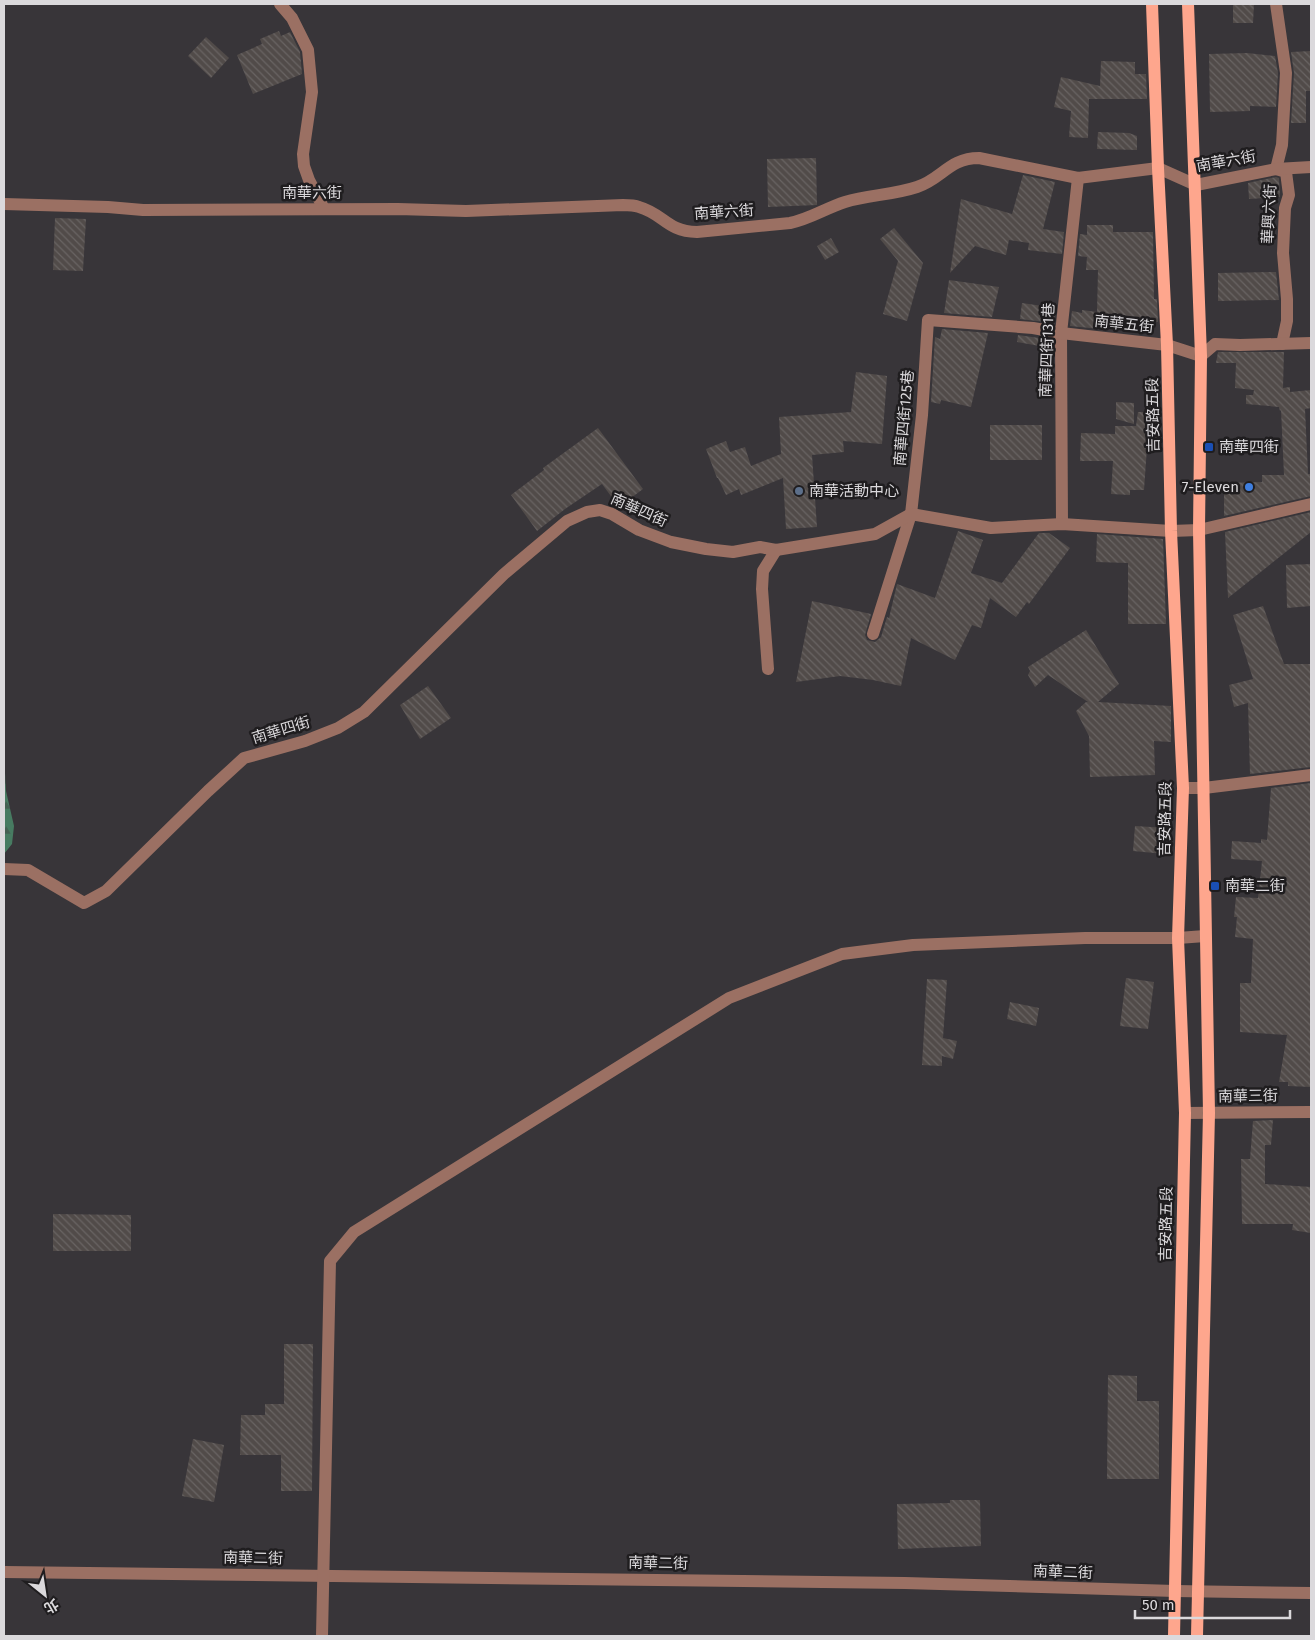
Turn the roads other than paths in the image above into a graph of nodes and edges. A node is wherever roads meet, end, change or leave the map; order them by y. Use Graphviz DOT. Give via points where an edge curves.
graph roads {
  1 [pos="280,4"];
  2 [pos="1152,4"];
  3 [pos="1188,4"];
  4 [pos="1276,4"];
  5 [pos="1311,167"];
  6 [pos="1158,168"];
  7 [pos="1276,169"];
  8 [pos="1078,178"];
  9 [pos="1196,185"];
  10 [pos="4,204"];
  11 [pos="324,209"];
  12 [pos="928,320"];
  13 [pos="1061,333"];
  14 [pos="1311,343"];
  15 [pos="1282,344"];
  16 [pos="1167,345"];
  17 [pos="1202,356"];
  18 [pos="1311,504"];
  19 [pos="911,514"];
  20 [pos="1062,524"];
  21 [pos="1198,530"];
  22 [pos="1172,531"];
  23 [pos="776,550"];
  24 [pos="873,634"];
  25 [pos="768,669"];
  26 [pos="1311,775"];
  27 [pos="1183,788"];
  28 [pos="1204,788"];
  29 [pos="4,869"];
  30 [pos="1205,936"];
  31 [pos="1178,938"];
  32 [pos="1311,1112"];
  33 [pos="1185,1113"];
  34 [pos="1209,1113"];
  35 [pos="4,1572"];
  36 [pos="323,1575"];
  37 [pos="1175,1591"];
  38 [pos="1197,1592"];
  39 [pos="1311,1593"];
  40 [pos="322,1636"];
  41 [pos="1174,1636"];
  42 [pos="1197,1636"];
  1 -- 11 [label="street" via="292,18 308,50 312,92 304,166"];
  2 -- 6 [label="main road, 吉安路五段"];
  3 -- 9 [label="main road"];
  4 -- 7 [label="street, 華興六街" via="1286,73 1282,145"];
  5 -- 7 [label="street, 南華六街"];
  6 -- 8 [label="street, 南華六街"];
  6 -- 9 [label="street, 南華六街"];
  6 -- 16 [label="main road, 吉安路五段"];
  7 -- 9 [label="street, 南華六街"];
  7 -- 15 [label="street, 華興六街" via="1286,172 1289,195 1285,208 1283,253 1287,321"];
  8 -- 11 [label="street, 南華六街" via="968,158 919,187 845,202 804,220 698,232 672,227 639,206 623,205 466,211"];
  8 -- 13 [label="street, 南華四街131巷"];
  9 -- 17 [label="main road"];
  10 -- 11 [label="street, 南華六街" via="143,210"];
  12 -- 13 [label="street, 南華五街"];
  12 -- 19 [label="street, 南華四街125巷"];
  13 -- 16 [label="street, 南華五街"];
  13 -- 20 [label="street, 南華四街131巷"];
  14 -- 15 [label="street"];
  15 -- 17 [label="street" via="1215,344"];
  16 -- 17 [label="street, 南華五街"];
  16 -- 22 [label="main road, 吉安路五段"];
  17 -- 21 [label="main road"];
  18 -- 21 [label="street"];
  19 -- 20 [label="street" via="991,528"];
  19 -- 23 [label="street, 南華四街" via="875,534"];
  19 -- 24 [label="street, 南華四街125巷"];
  20 -- 22 [label="street"];
  21 -- 22 [label="street"];
  21 -- 28 [label="main road"];
  22 -- 27 [label="main road, 吉安路五段"];
  23 -- 25 [label="street" via="763,571"];
  23 -- 29 [label="street, 南華四街" via="760,547 734,552 706,549 672,542 639,530 600,510 587,512 567,521 504,574 364,712 338,728 305,741 244,758 106,891 84,903 28,870"];
  26 -- 28 [label="street"];
  27 -- 28 [label="street"];
  27 -- 31 [label="main road, 吉安路五段"];
  28 -- 30 [label="main road"];
  30 -- 31 [label="street"];
  30 -- 34 [label="main road"];
  31 -- 33 [label="main road, 吉安路五段"];
  31 -- 36 [label="street" via="913,945 842,954 729,998 354,1232 330,1261"];
  32 -- 34 [label="street, 南華三街"];
  33 -- 34 [label="street, 南華三街"];
  33 -- 37 [label="main road, 吉安路五段"];
  34 -- 38 [label="main road"];
  35 -- 36 [label="street, 南華二街"];
  36 -- 37 [label="street, 南華二街" via="905,1583"];
  36 -- 40 [label="street"];
  37 -- 38 [label="street, 南華二街"];
  37 -- 41 [label="main road, 吉安路五段"];
  38 -- 39 [label="street, 南華二街"];
  38 -- 42 [label="main road"];
}
